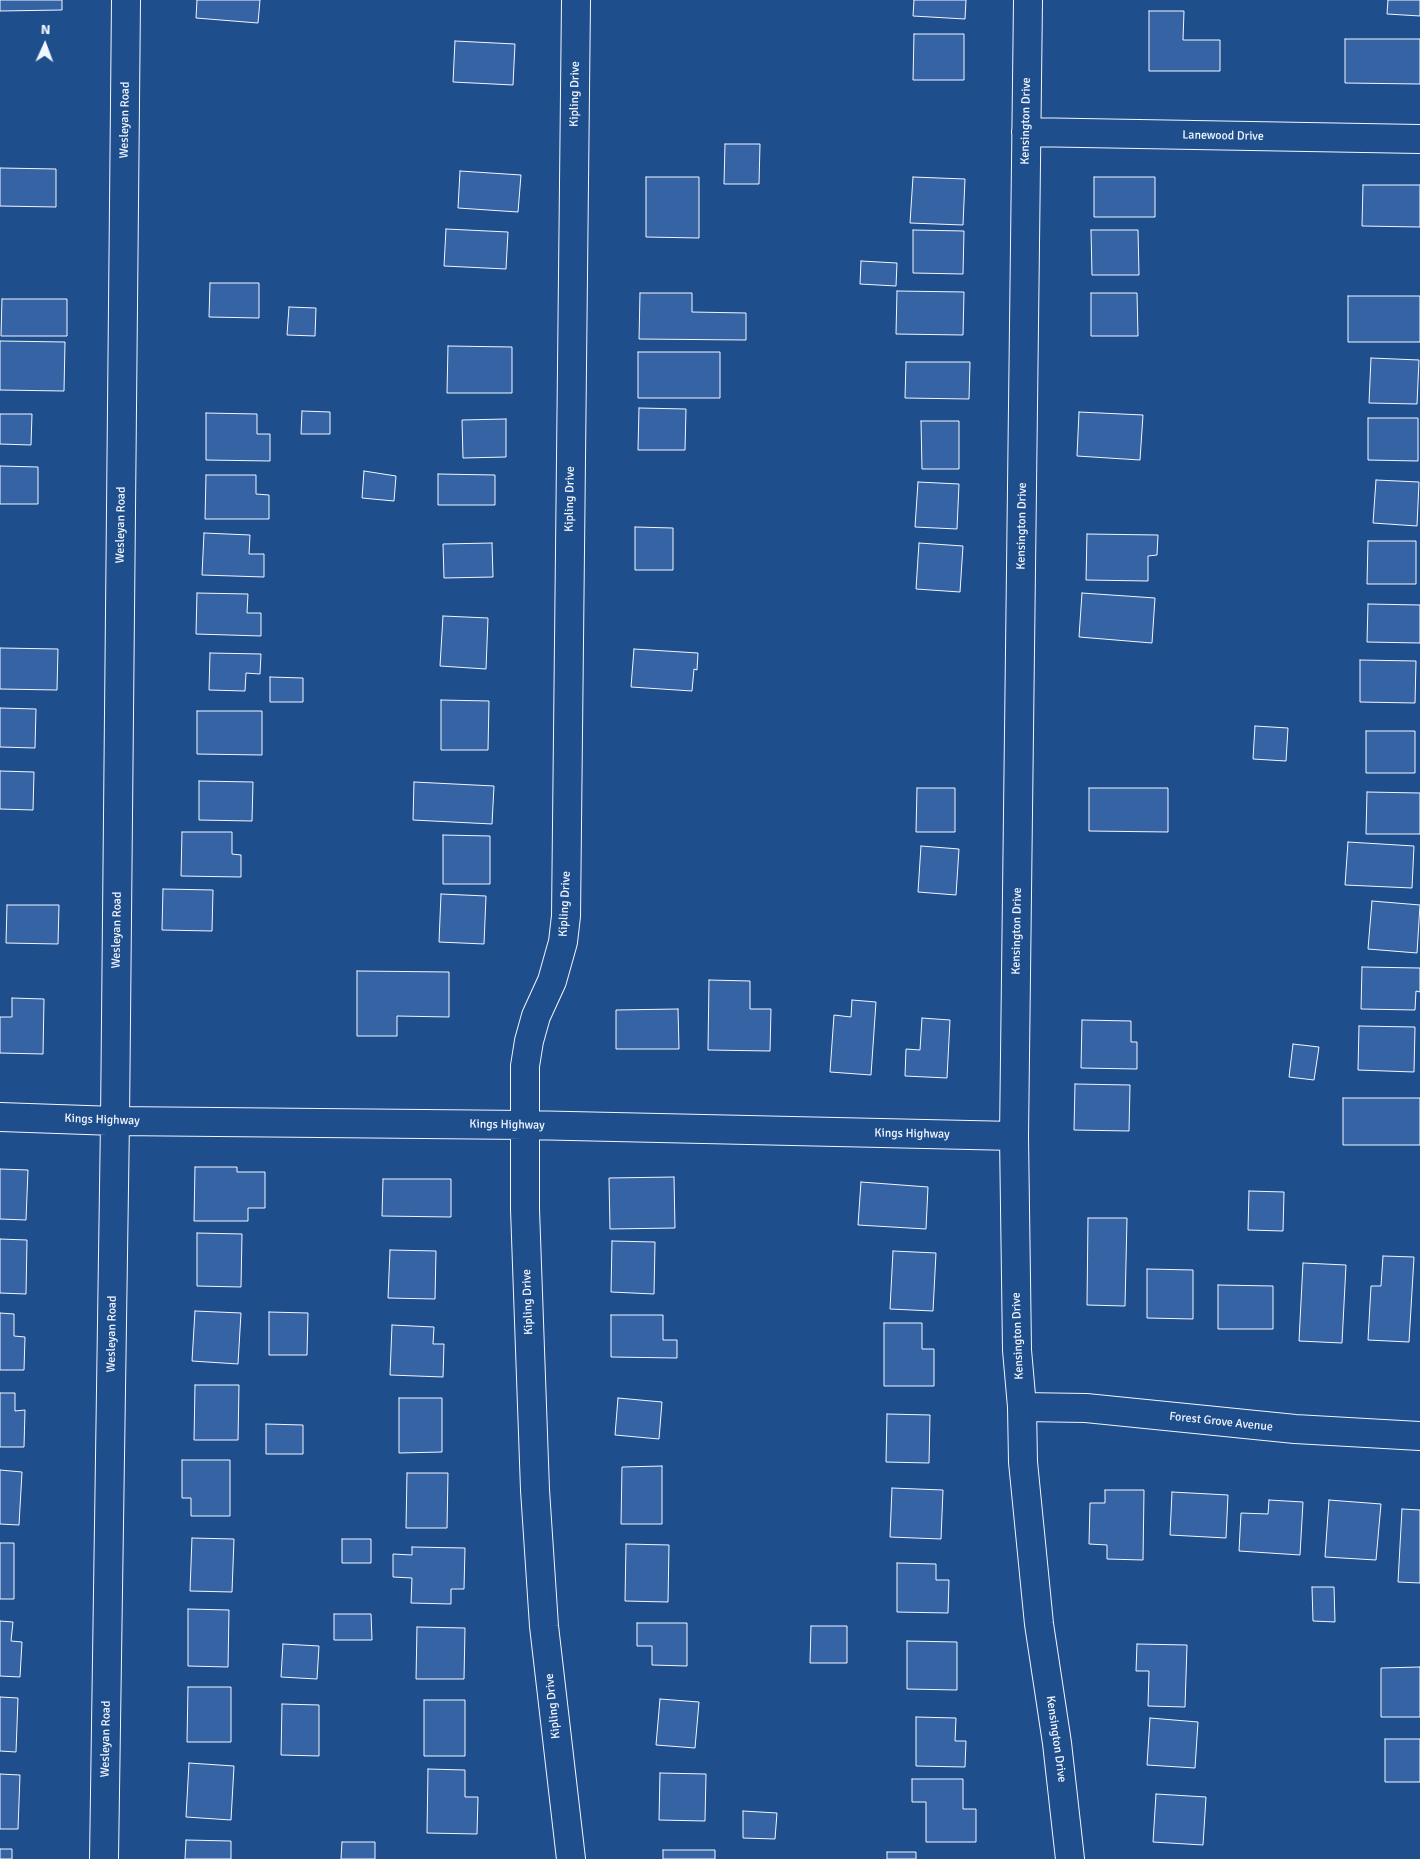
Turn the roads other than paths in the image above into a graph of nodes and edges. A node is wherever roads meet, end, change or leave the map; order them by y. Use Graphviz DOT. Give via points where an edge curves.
graph roads {
  1 [pos="126,0"];
  2 [pos="576,0"];
  3 [pos="1028,0"];
  4 [pos="1026,132"];
  5 [pos="1420,139"];
  6 [pos="0,1116"];
  7 [pos="116,1121"];
  8 [pos="526,1126"];
  9 [pos="1014,1136"];
  10 [pos="1022,1408"];
  11 [pos="1420,1436"];
  12 [pos="104,1859"];
  13 [pos="571,1859"];
  14 [pos="1070,1859"];
  1 -- 7 [label="street, Wesleyan Road"];
  2 -- 8 [label="street, Kipling Drive" via="566,916 563,942 552,981 529,1041"];
  3 -- 4 [label="street, Kensington Drive"];
  4 -- 5 [label="street, Lanewood Drive"];
  4 -- 9 [label="street, Kensington Drive"];
  6 -- 7 [label="street, Kings Highway"];
  7 -- 8 [label="street, Kings Highway"];
  7 -- 12 [label="street, Wesleyan Road"];
  8 -- 9 [label="street, Kings Highway"];
  8 -- 13 [label="street, Kipling Drive" via="525,1209 535,1490 544,1626"];
  9 -- 10 [label="street, Kensington Drive" via="1017,1350"];
  10 -- 11 [label="street, Forest Grove Avenue" via="1086,1408 1295,1429"];
  10 -- 14 [label="street, Kensington Drive" via="1023,1462 1038,1614"];
}
